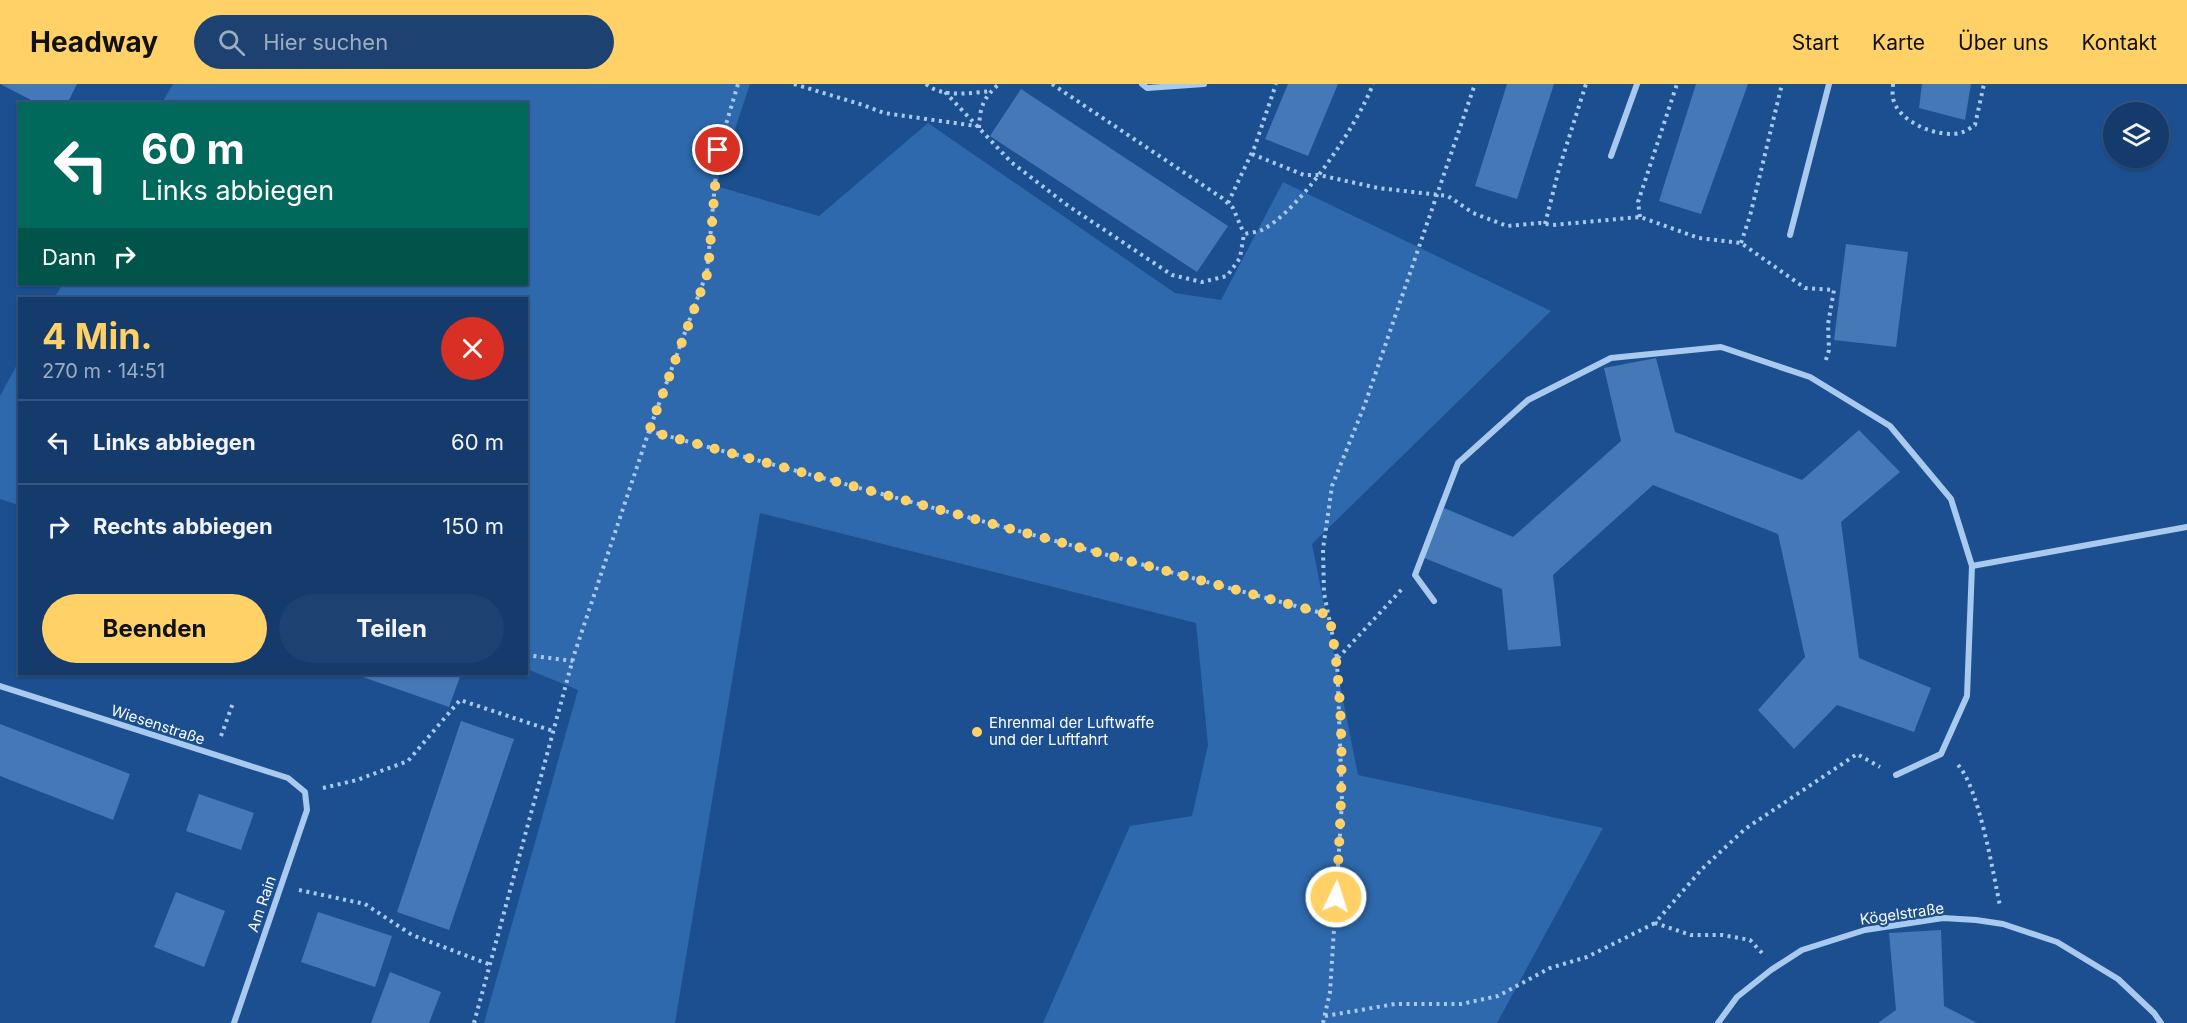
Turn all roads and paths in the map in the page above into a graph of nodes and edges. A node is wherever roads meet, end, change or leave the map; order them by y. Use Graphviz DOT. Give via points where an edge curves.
graph roads {
  1 [pos="738,84"];
  2 [pos="794,84"];
  3 [pos="926,84"];
  4 [pos="999,84"];
  5 [pos="1052,84"];
  6 [pos="1142,84"];
  7 [pos="1204,84"];
  8 [pos="1276,84"];
  9 [pos="1373,84"];
  10 [pos="1475,84"];
  11 [pos="1586,84"];
  12 [pos="1637,84"];
  13 [pos="1677,84"];
  14 [pos="1782,84"];
  15 [pos="1829,84"];
  16 [pos="1893,84"];
  17 [pos="1984,84"];
  18 [pos="991,91"];
  19 [pos="945,92"];
  20 [pos="978,127"];
  21 [pos="1252,154"];
  22 [pos="1611,156"];
  23 [pos="1319,175"];
  24 [pos="1437,195"];
  25 [pos="1228,203"];
  26 [pos="1640,217"];
  27 [pos="1545,224"];
  28 [pos="1244,234"];
  29 [pos="1790,235"];
  30 [pos="1741,243"];
  31 [pos="1817,381"];
  32 [pos="649,431"];
  33 [pos="2187,527"];
  34 [pos="1972,566"];
  35 [pos="1415,575"];
  36 [pos="1434,601"];
  37 [pos="1329,615"];
  38 [pos="528,655"];
  39 [pos="1337,658"];
  40 [pos="573,661"];
  41 [pos="0,686"];
  42 [pos="233,703"];
  43 [pos="553,731"];
  44 [pos="1941,754"];
  45 [pos="214,755"];
  46 [pos="1896,776"];
  47 [pos="305,792"];
  48 [pos="281,886"];
  49 [pos="1997,891"];
  50 [pos="1656,923"];
  51 [pos="1764,955"];
  52 [pos="491,965"];
  53 [pos="1325,1016"];
  54 [pos="234,1023"];
  55 [pos="474,1023"];
  56 [pos="1323,1023"];
  57 [pos="1718,1023"];
  58 [pos="2161,1023"];
  1 -- 32 [label="path" via="718,150 708,272"];
  2 -- 20 [label="path" via="884,113"];
  3 -- 19 [label="path"];
  4 -- 18 [label="path"];
  5 -- 25 [label="path"];
  6 -- 7 [label="street" via="1147,88"];
  8 -- 21 [label="path"];
  9 -- 23 [label="path" via="1365,105"];
  10 -- 24 [label="path"];
  11 -- 27 [label="path"];
  12 -- 22 [label="street"];
  13 -- 26 [label="path" via="1638,202"];
  14 -- 30 [label="path"];
  15 -- 29 [label="street"];
  16 -- 17 [label="path" via="1893,100 1903,117 1928,130 1947,133 1962,133 1975,125"];
  18 -- 19 [label="path"];
  18 -- 20 [label="path" via="980,107"];
  19 -- 20 [label="path"];
  20 -- 28 [label="path" via="1011,162 1067,205 1172,275 1202,282 1227,276 1240,258"];
  21 -- 23 [label="path" via="1304,175"];
  21 -- 25 [label="path"];
  23 -- 24 [label="path"];
  23 -- 28 [label="path" via="1282,216 1261,231"];
  24 -- 27 [label="path" via="1448,196 1473,213 1507,226"];
  24 -- 37 [label="path" via="1365,404 1332,486 1323,549"];
  25 -- 28 [label="path"];
  26 -- 27 [label="path"];
  26 -- 30 [label="path" via="1699,238"];
  30 -- 31 [label="path" via="1805,288 1834,290 1828,324 1829,350"];
  31 -- 34 [label="street" via="1890,426 1951,499"];
  31 -- 35 [label="street" via="1721,347 1611,358 1528,400 1458,463"];
  32 -- 37 [label="path"];
  32 -- 40 [label="path"];
  33 -- 34 [label="street"];
  34 -- 44 [label="street" via="1967,696"];
  35 -- 36 [label="street"];
  35 -- 39 [label="path"];
  37 -- 39 [label="path"];
  38 -- 40 [label="path"];
  39 -- 53 [label="path" via="1342,802 1330,992"];
  40 -- 43 [label="path"];
  41 -- 45 [label="street, Wiesenstraße"];
  42 -- 45 [label="path"];
  43 -- 47 [label="path" via="460,700 408,761 357,780"];
  43 -- 52 [label="path"];
  44 -- 46 [label="street"];
  44 -- 49 [label="path" via="1964,771"];
  45 -- 47 [label="street, Wiesenstraße" via="288,778"];
  46 -- 50 [label="path" via="1857,754 1745,829 1702,869"];
  47 -- 48 [label="street, Am Rain" via="306,810"];
  48 -- 52 [label="path" via="365,904 412,936"];
  48 -- 54 [label="street, Am Rain"];
  50 -- 51 [label="path" via="1691,934 1750,940"];
  50 -- 53 [label="path" via="1587,957 1550,968 1498,996 1461,1004 1395,1004"];
  52 -- 55 [label="path"];
  53 -- 56 [label="path"];
  57 -- 58 [label="street, Kögelstraße" via="1737,996 1802,950 1865,930 1943,918 2003,924 2057,942 2118,979"];
}
